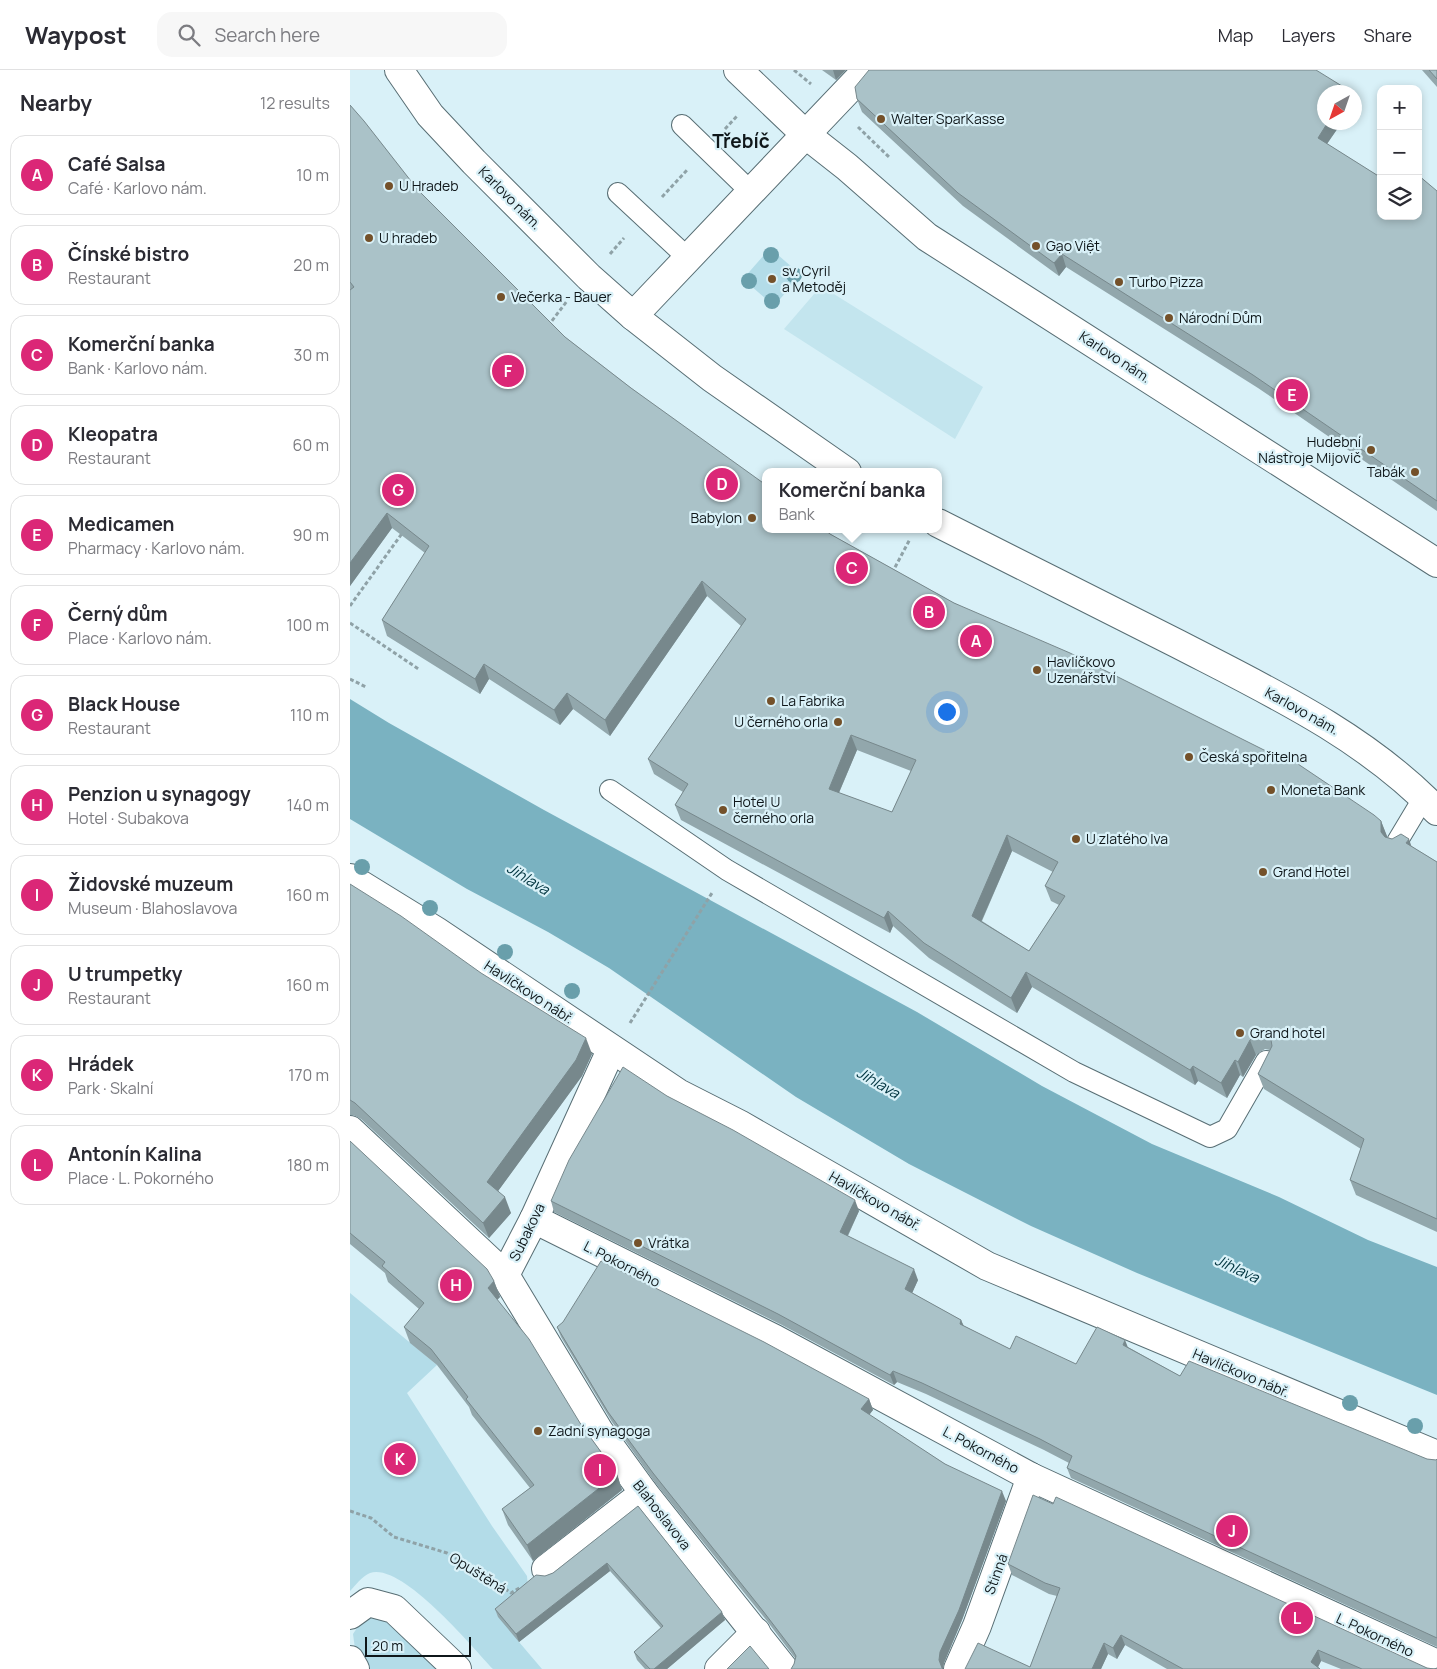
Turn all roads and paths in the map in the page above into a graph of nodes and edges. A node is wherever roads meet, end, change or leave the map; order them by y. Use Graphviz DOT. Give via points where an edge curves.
graph roads {
  1 [pos="399,70"];
  2 [pos="738,70"];
  3 [pos="867,70"];
  4 [pos="682,125"];
  5 [pos="805,134"];
  6 [pos="692,164"];
  7 [pos="750,191"];
  8 [pos="618,193"];
  9 [pos="656,204"];
  10 [pos="626,236"];
  11 [pos="609,255"];
  12 [pos="688,258"];
  13 [pos="562,306"];
  14 [pos="633,316"];
  15 [pos="546,329"];
  16 [pos="841,468"];
  17 [pos="942,525"];
  18 [pos="408,526"];
  19 [pos="912,536"];
  20 [pos="1437,563"];
  21 [pos="889,578"];
  22 [pos="350,606"];
  23 [pos="350,623"];
  24 [pos="420,670"];
  25 [pos="350,679"];
  26 [pos="366,686"];
  27 [pos="610,790"];
  28 [pos="1430,804"];
  29 [pos="1397,842"];
  30 [pos="727,870"];
  31 [pos="350,878"];
  32 [pos="618,1040"];
  33 [pos="1266,1061"];
  34 [pos="350,1130"];
  35 [pos="534,1219"];
  36 [pos="505,1275"];
  37 [pos="1437,1455"];
  38 [pos="1031,1477"];
  39 [pos="644,1493"];
  40 [pos="350,1511"];
  41 [pos="546,1569"];
  42 [pos="350,1615"];
  43 [pos="756,1632"];
  44 [pos="350,1660"];
  45 [pos="1437,1664"];
  46 [pos="355,1669"];
  47 [pos="457,1669"];
  48 [pos="719,1669"];
  49 [pos="784,1669"];
  50 [pos="958,1669"];
  1 -- 14 [label="street, Karlovo nám." via="430,115 474,162 589,277"];
  2 -- 5 [label="street, Karlovo nám."];
  3 -- 5 [label="street"];
  4 -- 7 [label="lane"];
  5 -- 7 [label="street"];
  5 -- 20 [label="street, Karlovo nám." via="927,237"];
  6 -- 9 [label="path"];
  7 -- 12 [label="street"];
  8 -- 12 [label="lane"];
  10 -- 11 [label="path"];
  12 -- 14 [label="street"];
  13 -- 15 [label="path"];
  14 -- 16 [label="street, Karlovo nám." via="712,378"];
  17 -- 28 [label="street, Karlovo nám." via="1205,658 1338,730 1378,758"];
  18 -- 22 [label="path"];
  19 -- 21 [label="path"];
  23 -- 24 [label="path"];
  25 -- 26 [label="path"];
  27 -- 30 [label="lane"];
  28 -- 29 [label="lane"];
  30 -- 32 [label="path"];
  30 -- 33 [label="lane" via="1074,1072 1210,1137 1227,1129"];
  31 -- 32 [label="street, Havlíčkovo nábř." via="582,1028"];
  32 -- 35 [label="street, Subakova"];
  32 -- 37 [label="street, Havlíčkovo nábř." via="678,1093 739,1124 987,1266"];
  34 -- 36 [label="street, Subakova"];
  35 -- 36 [label="street, Subakova"];
  35 -- 38 [label="street, L. Pokorného" via="775,1340"];
  36 -- 39 [label="street, Blahoslavova" via="599,1430"];
  38 -- 45 [label="street, L. Pokorného"];
  38 -- 50 [label="street, Stinná"];
  39 -- 41 [label="street"];
  39 -- 43 [label="street, Blahoslavova"];
  40 -- 41 [label="path, Opuštěná" via="371,1518 394,1537 447,1553 512,1593"];
  42 -- 47 [label="street" via="368,1602 394,1609"];
  43 -- 48 [label="street"];
  43 -- 49 [label="street, Blahoslavova"];
  44 -- 46 [label="street"];
}
